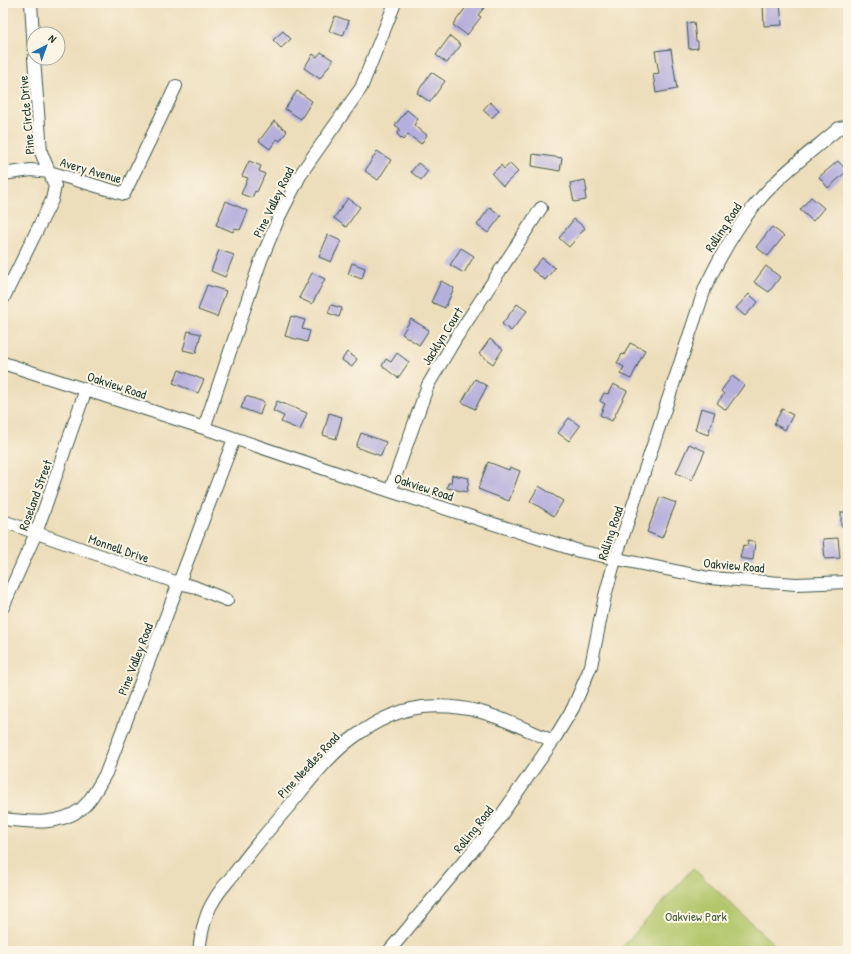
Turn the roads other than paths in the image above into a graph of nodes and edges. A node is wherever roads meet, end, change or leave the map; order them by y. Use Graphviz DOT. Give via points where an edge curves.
graph roads {
  1 [pos="31,3"];
  2 [pos="395,3"];
  3 [pos="32,26"];
  4 [pos="35,66"];
  5 [pos="176,86"];
  6 [pos="848,126"];
  7 [pos="49,172"];
  8 [pos="3,174"];
  9 [pos="541,208"];
  10 [pos="3,299"];
  11 [pos="3,363"];
  12 [pos="86,389"];
  13 [pos="204,428"];
  14 [pos="234,439"];
  15 [pos="390,491"];
  16 [pos="3,521"];
  17 [pos="36,533"];
  18 [pos="616,560"];
  19 [pos="848,582"];
  20 [pos="178,583"];
  21 [pos="227,600"];
  22 [pos="3,606"];
  23 [pos="553,741"];
  24 [pos="3,819"];
  25 [pos="198,951"];
  26 [pos="389,951"];
  1 -- 3 [label="street"];
  2 -- 13 [label="street, Pine Valley Road" via="361,88 302,172 280,215 261,260"];
  4 -- 7 [label="street, Pine Circle Drive" via="41,152"];
  5 -- 7 [label="street, Avery Avenue" via="124,194"];
  6 -- 18 [label="street, Rolling Road" via="839,128 776,182 745,216 722,250 705,288"];
  7 -- 8 [label="street, Avery Avenue" via="31,170"];
  7 -- 10 [label="street, Pine Circle Drive" via="55,186 52,200"];
  9 -- 15 [label="street, Jacklyn Court" via="428,385"];
  11 -- 12 [label="street, Oakview Road"];
  12 -- 13 [label="street, Oakview Road"];
  12 -- 17 [label="street, Roseland Street"];
  13 -- 14 [label="street, Oakview Road"];
  14 -- 15 [label="street, Oakview Road"];
  14 -- 20 [label="street, Pine Valley Road"];
  15 -- 18 [label="street, Oakview Road" via="579,551"];
  16 -- 17 [label="street, Monnell Drive"];
  17 -- 20 [label="street, Monnell Drive"];
  17 -- 22 [label="street, Roseland Street"];
  18 -- 19 [label="street, Oakview Road" via="709,578 796,584"];
  18 -- 23 [label="street, Rolling Road" via="605,596 591,666 573,708"];
  20 -- 21 [label="street, Monnell Drive"];
  20 -- 24 [label="street, Pine Valley Road" via="106,773 95,792 81,809 62,818 41,822"];
  23 -- 25 [label="street, Pine Needles Road" via="484,712 458,707 423,708 396,714 374,724 332,755 256,843 212,902 204,922"];
  23 -- 26 [label="street, Rolling Road" via="495,824"];
}
